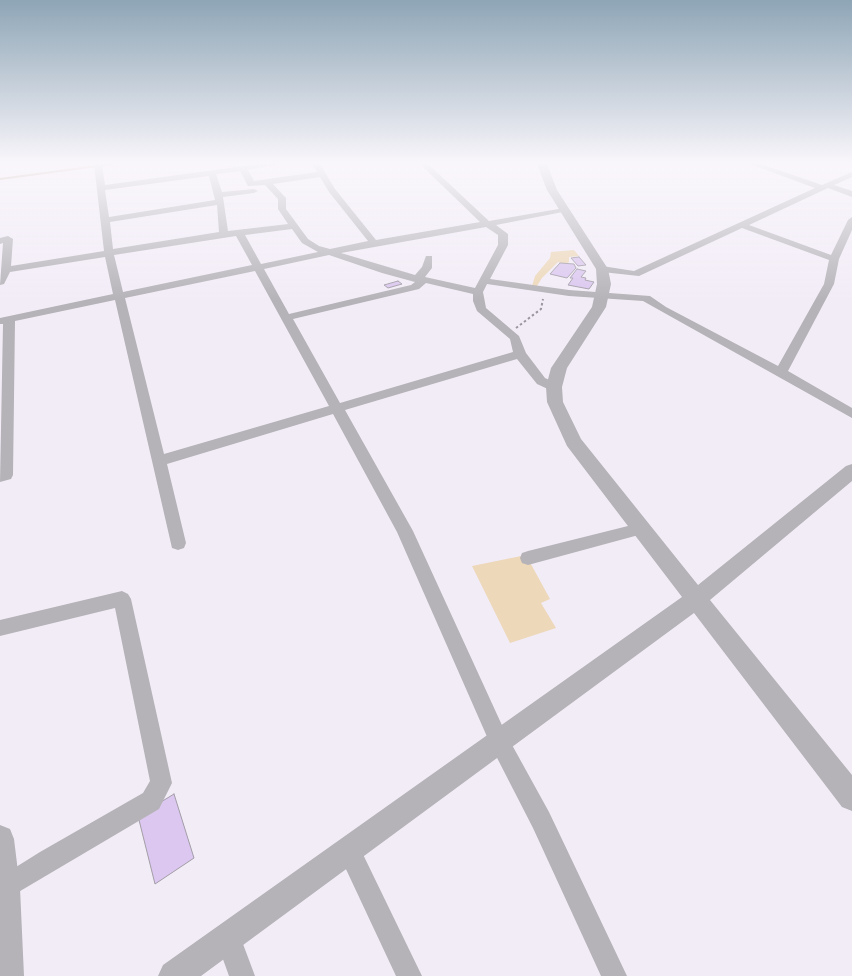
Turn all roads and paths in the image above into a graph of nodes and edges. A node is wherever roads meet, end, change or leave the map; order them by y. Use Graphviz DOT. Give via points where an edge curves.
graph roads {
  1 [pos="103,210"];
  2 [pos="161,210"];
  3 [pos="221,210"];
  4 [pos="282,210"];
  5 [pos="347,210"];
  6 [pos="472,210"];
  7 [pos="775,210"];
  8 [pos="564,211"];
  9 [pos="104,220"];
  10 [pos="852,220"];
  11 [pos="486,223"];
  12 [pos="740,225"];
  13 [pos="294,226"];
  14 [pos="239,233"];
  15 [pos="224,234"];
  16 [pos="0,240"];
  17 [pos="374,243"];
  18 [pos="847,243"];
  19 [pos="329,252"];
  20 [pos="109,254"];
  21 [pos="429,258"];
  22 [pos="834,260"];
  23 [pos="256,267"];
  24 [pos="602,269"];
  25 [pos="2,277"];
  26 [pos="420,280"];
  27 [pos="485,281"];
  28 [pos="545,290"];
  29 [pos="478,292"];
  30 [pos="602,294"];
  31 [pos="118,296"];
  32 [pos="285,318"];
  33 [pos="5,320"];
  34 [pos="509,333"];
  35 [pos="520,354"];
  36 [pos="781,372"];
  37 [pos="554,387"];
  38 [pos="336,410"];
  39 [pos="852,414"];
  40 [pos="160,461"];
  41 [pos="852,471"];
  42 [pos="0,477"];
  43 [pos="640,529"];
  44 [pos="178,543"];
  45 [pos="528,558"];
  46 [pos="695,600"];
  47 [pos="0,628"];
  48 [pos="499,741"];
  49 [pos="852,797"];
  50 [pos="0,839"];
  51 [pos="348,850"];
  52 [pos="5,888"];
  53 [pos="228,937"];
  54 [pos="8,976"];
  55 [pos="174,976"];
  56 [pos="242,976"];
  57 [pos="409,976"];
  58 [pos="614,976"];
  1 -- 9 [label="street"];
  2 -- 9 [label="street"];
  3 -- 15 [label="street"];
  4 -- 13 [label="street"];
  5 -- 17 [label="street"];
  6 -- 11 [label="street"];
  7 -- 12 [label="street"];
  8 -- 11 [label="street"];
  8 -- 24 [label="street"];
  9 -- 20 [label="street"];
  10 -- 18 [label="street"];
  11 -- 17 [label="street"];
  11 -- 27 [label="street" via="502,234 503,245"];
  12 -- 22 [label="street"];
  12 -- 24 [label="street" via="635,274"];
  13 -- 14 [label="street"];
  13 -- 19 [label="street" via="305,241"];
  14 -- 15 [label="street"];
  14 -- 23 [label="street"];
  15 -- 20 [label="street"];
  16 -- 25 [label="street" via="8,239"];
  17 -- 19 [label="street"];
  18 -- 22 [label="street"];
  19 -- 23 [label="street"];
  19 -- 26 [label="street"];
  20 -- 25 [label="street"];
  20 -- 31 [label="street"];
  21 -- 26 [label="street"];
  22 -- 36 [label="street" via="829,284"];
  23 -- 31 [label="street"];
  23 -- 32 [label="street"];
  24 -- 30 [label="street"];
  26 -- 29 [label="street"];
  26 -- 32 [label="street" via="415,287"];
  27 -- 28 [label="street"];
  27 -- 29 [label="street"];
  28 -- 30 [label="street"];
  28 -- 34 [label="path" via="541,309"];
  29 -- 34 [label="street" via="481,308"];
  30 -- 36 [label="street" via="646,298"];
  30 -- 37 [label="street" via="599,307 559,368"];
  31 -- 33 [label="street"];
  31 -- 40 [label="street"];
  32 -- 38 [label="street"];
  33 -- 42 [label="street" via="6,475"];
  34 -- 35 [label="street" via="515,338"];
  35 -- 37 [label="street" via="542,381"];
  35 -- 38 [label="street"];
  36 -- 39 [label="street"];
  37 -- 43 [label="street" via="555,402 573,442"];
  38 -- 40 [label="street"];
  38 -- 48 [label="street" via="405,531"];
  40 -- 44 [label="street"];
  41 -- 46 [label="street"];
  43 -- 45 [label="street"];
  43 -- 46 [label="street"];
  46 -- 48 [label="street"];
  46 -- 49 [label="street"];
  47 -- 52 [label="street" via="122,599 161,783 151,801"];
  48 -- 51 [label="street"];
  48 -- 58 [label="street" via="542,820"];
  50 -- 52 [label="street"];
  51 -- 53 [label="street"];
  51 -- 57 [label="street"];
  52 -- 54 [label="street"];
  53 -- 55 [label="street"];
  53 -- 56 [label="street"];
}
